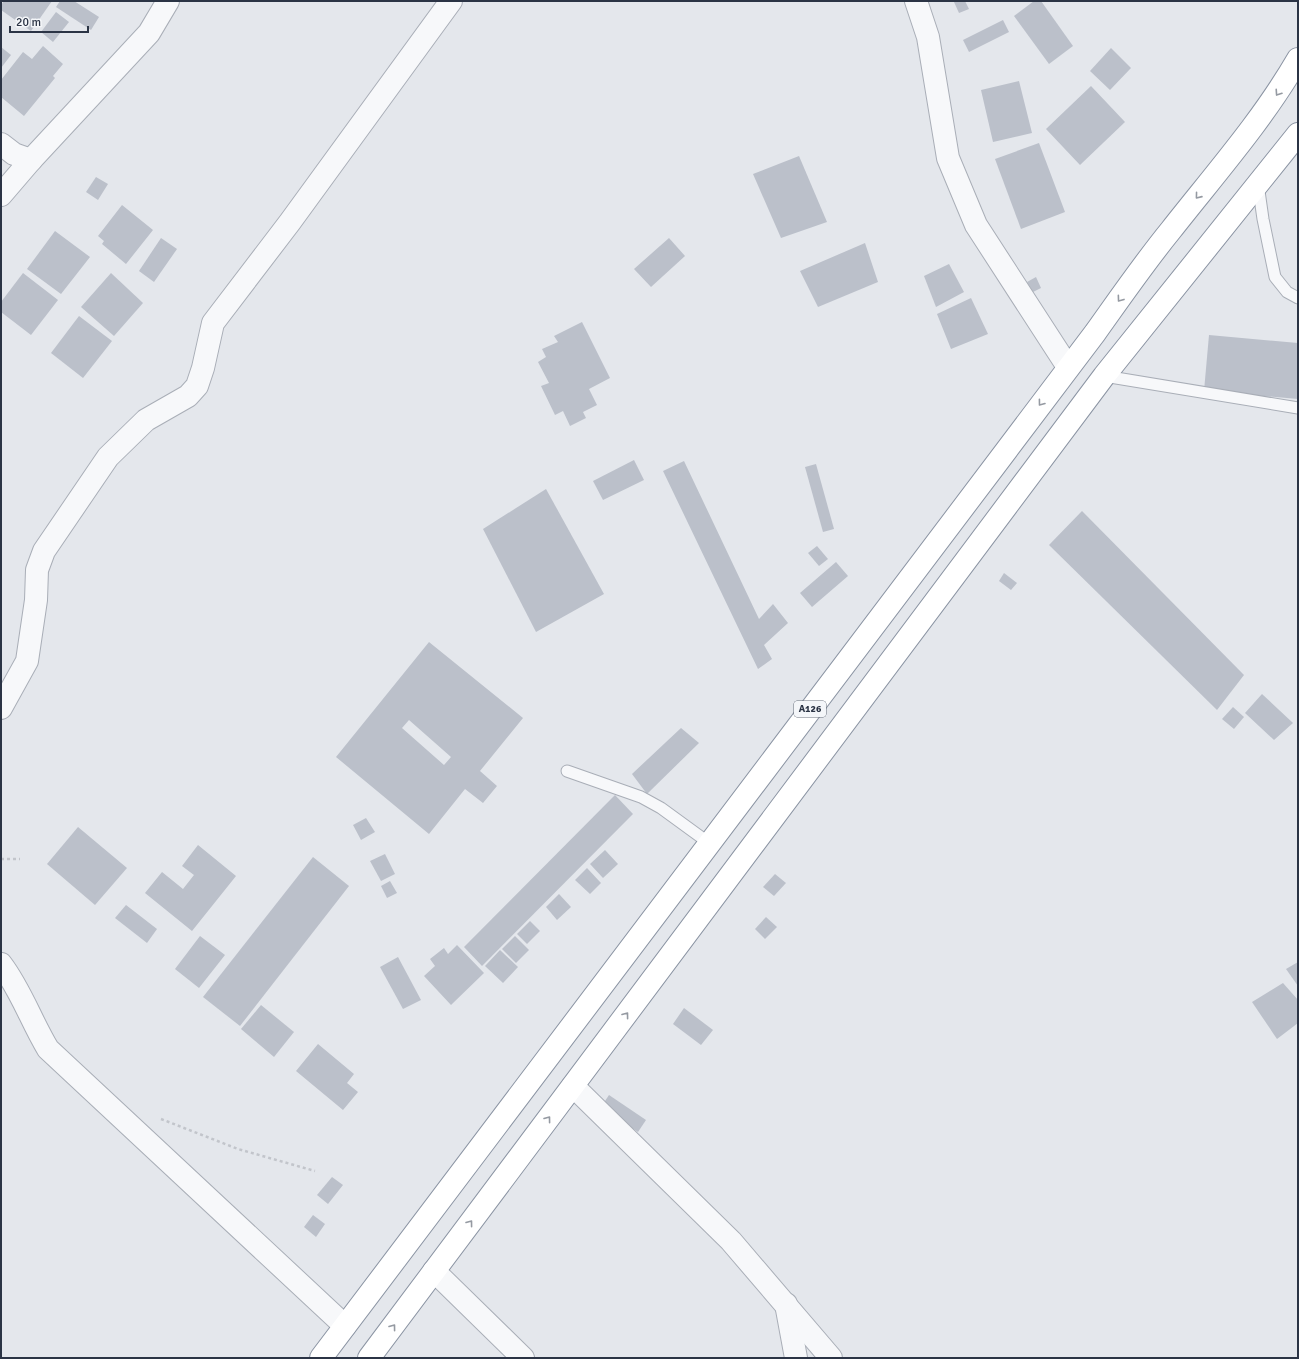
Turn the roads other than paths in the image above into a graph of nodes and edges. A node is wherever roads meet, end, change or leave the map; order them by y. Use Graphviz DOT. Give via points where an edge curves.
graph roads {
  1 [pos="168,1"];
  2 [pos="451,1"];
  3 [pos="916,1"];
  4 [pos="1298,60"];
  5 [pos="1298,134"];
  6 [pos="1,144"];
  7 [pos="31,160"];
  8 [pos="1258,184"];
  9 [pos="1,195"];
  10 [pos="1298,298"];
  11 [pos="1068,367"];
  12 [pos="1104,376"];
  13 [pos="1298,408"];
  14 [pos="1,708"];
  15 [pos="567,771"];
  16 [pos="709,843"];
  17 [pos="1,964"];
  18 [pos="573,1086"];
  19 [pos="434,1271"];
  20 [pos="785,1303"];
  21 [pos="345,1326"];
  22 [pos="321,1358"];
  23 [pos="369,1358"];
  24 [pos="523,1358"];
  25 [pos="796,1358"];
  26 [pos="832,1358"];
  1 -- 7 [label="street" via="149,33"];
  2 -- 14 [label="street" via="213,323 203,368 196,386 188,396 146,420 108,457 44,551 37,570 36,600 27,661"];
  3 -- 11 [label="street" via="928,37 948,158 968,209"];
  4 -- 11 [label="highway, A126, one-way" via="1247,136 1170,231"];
  5 -- 8 [label="highway"];
  6 -- 7 [label="street" via="14,154"];
  7 -- 9 [label="street"];
  8 -- 10 [label="lane" via="1276,277 1287,292"];
  8 -- 12 [label="highway"];
  11 -- 16 [label="highway, A126, one-way"];
  12 -- 13 [label="lane"];
  18 -- 12 [label="highway, one-way"];
  15 -- 16 [label="lane" via="641,797"];
  16 -- 21 [label="highway, A126"];
  17 -- 21 [label="street" via="26,1004 48,1049"];
  19 -- 18 [label="highway, one-way"];
  18 -- 20 [label="street" via="731,1241"];
  23 -- 19 [label="highway, one-way"];
  19 -- 24 [label="street"];
  20 -- 25 [label="street"];
  20 -- 26 [label="street"];
  21 -- 22 [label="highway, A126"];
}
